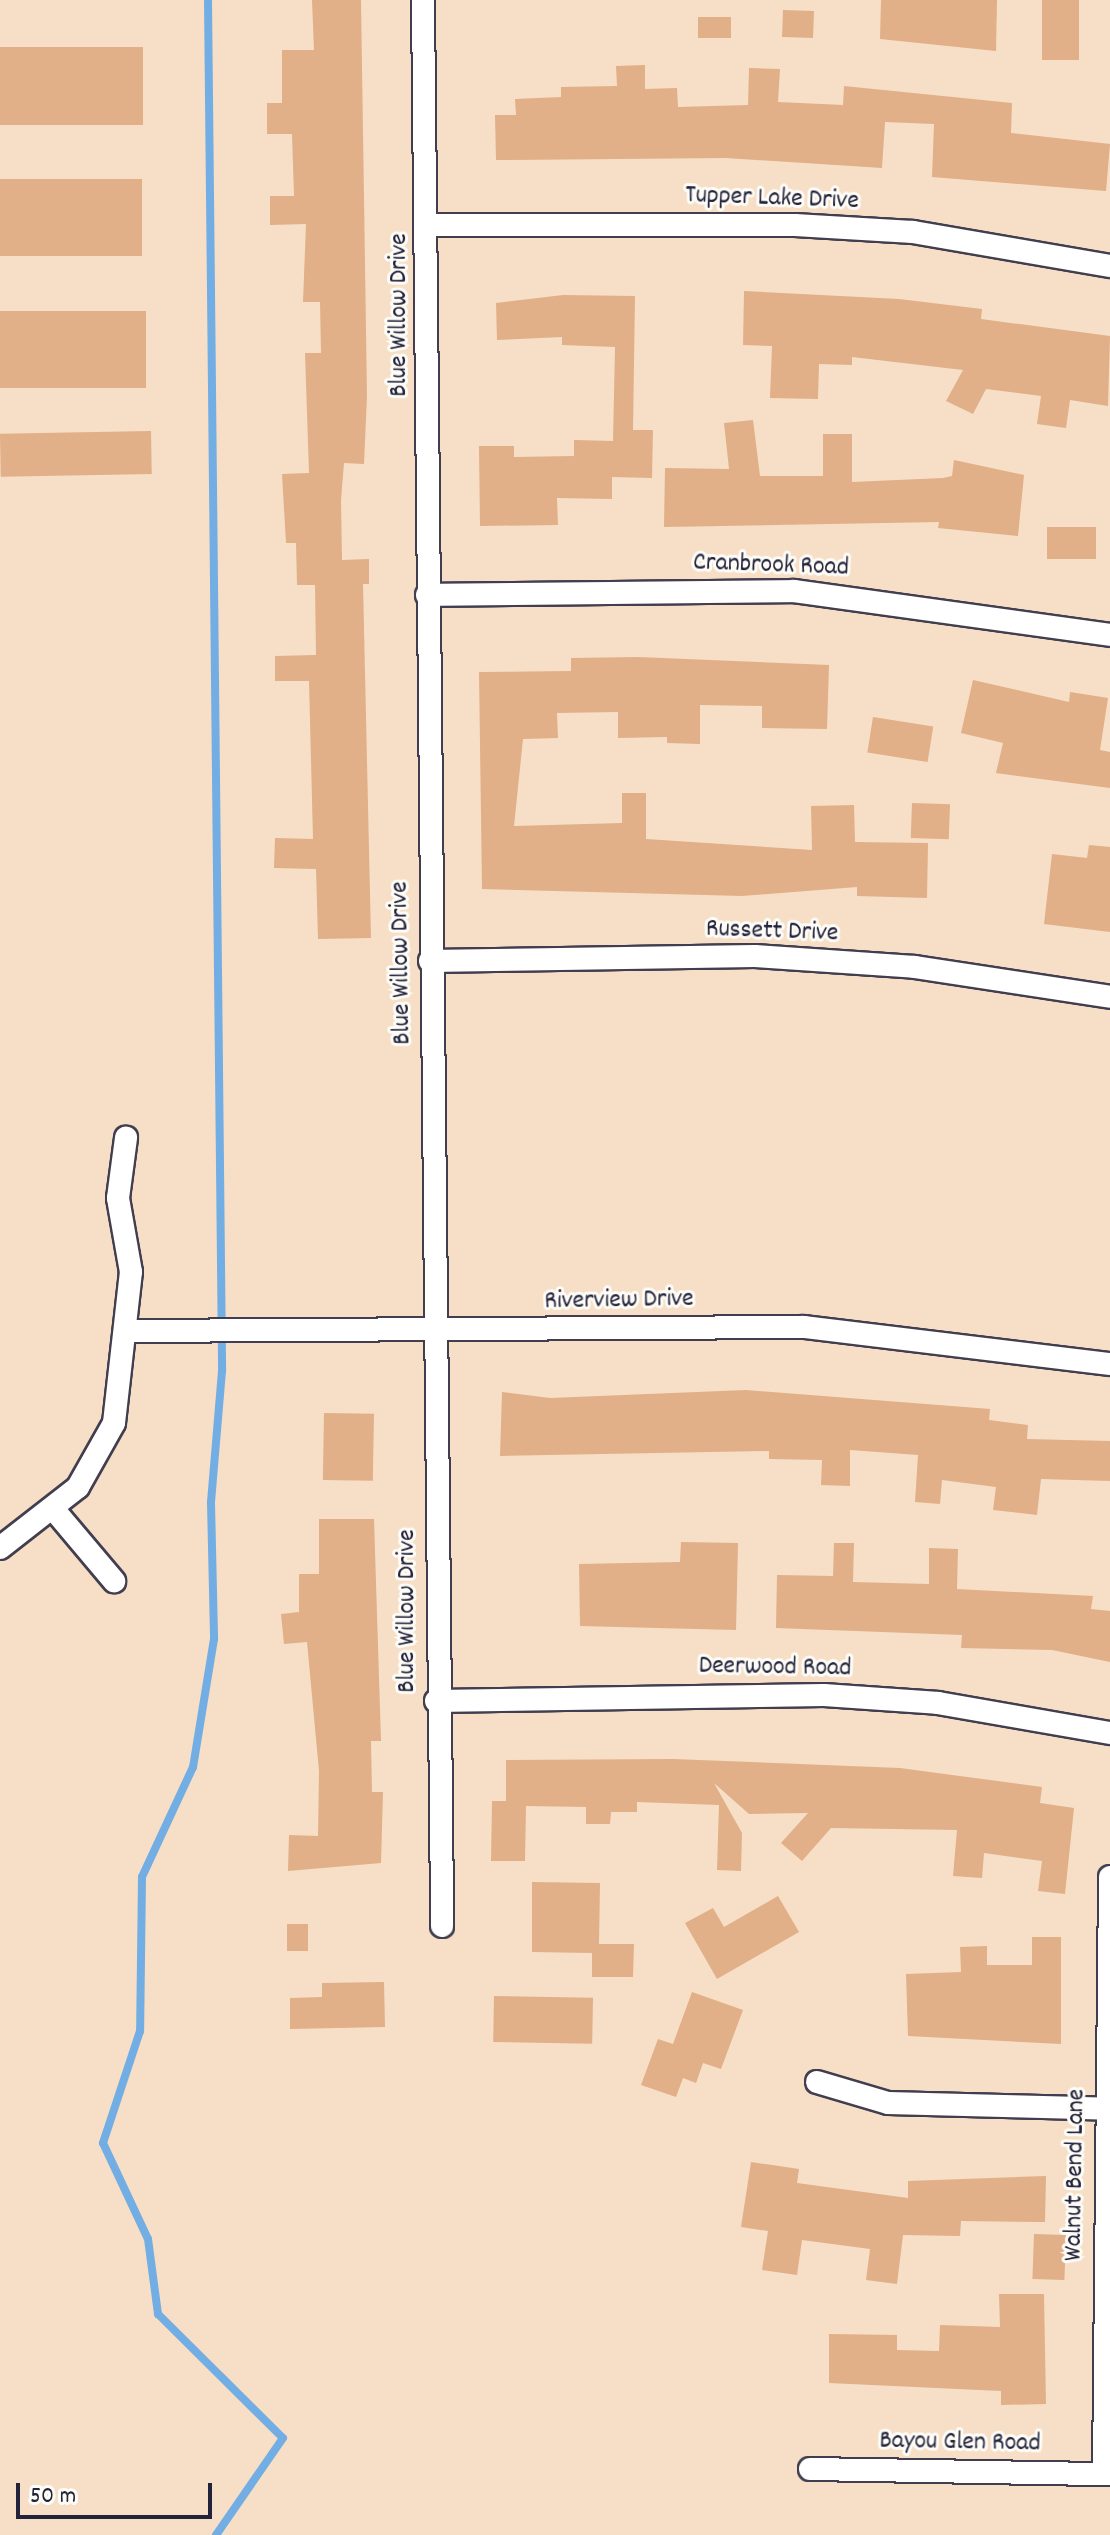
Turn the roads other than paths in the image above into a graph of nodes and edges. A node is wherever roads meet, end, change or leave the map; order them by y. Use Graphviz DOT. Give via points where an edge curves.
graph roads {
  1 [pos="423,0"];
  2 [pos="429,225"];
  3 [pos="1110,266"];
  4 [pos="427,595"];
  5 [pos="1110,635"];
  6 [pos="430,961"];
  7 [pos="1110,997"];
  8 [pos="126,1138"];
  9 [pos="126,1331"];
  10 [pos="434,1331"];
  11 [pos="1110,1364"];
  12 [pos="55,1511"];
  13 [pos="0,1548"];
  14 [pos="114,1581"];
  15 [pos="436,1701"];
  16 [pos="1110,1733"];
  17 [pos="1110,1877"];
  18 [pos="442,1926"];
  19 [pos="817,2082"];
  20 [pos="1107,2109"];
  21 [pos="810,2469"];
  22 [pos="1107,2474"];
  1 -- 2 [label="street, Blue Willow Drive"];
  2 -- 3 [label="street, Tupper Lake Drive" via="810,226 913,232"];
  2 -- 4 [label="street, Blue Willow Drive"];
  4 -- 5 [label="street, Cranbrook Road" via="794,591"];
  4 -- 6 [label="street, Blue Willow Drive"];
  6 -- 7 [label="street, Russett Drive" via="755,956 915,967"];
  6 -- 10 [label="street, Blue Willow Drive"];
  8 -- 9 [label="street" via="118,1198 131,1272"];
  9 -- 10 [label="street, Riverview Drive"];
  9 -- 12 [label="street" via="114,1423 100,1455"];
  10 -- 11 [label="street, Riverview Drive" via="804,1327"];
  10 -- 15 [label="street, Blue Willow Drive"];
  12 -- 13 [label="street"];
  12 -- 14 [label="street"];
  15 -- 16 [label="street, Deerwood Road" via="824,1695 938,1703"];
  15 -- 18 [label="street, Blue Willow Drive"];
  17 -- 20 [label="street, Walnut Bend Lane"];
  19 -- 20 [label="street" via="888,2103"];
  20 -- 22 [label="street, Walnut Bend Lane"];
  21 -- 22 [label="street, Bayou Glen Road"];
}
